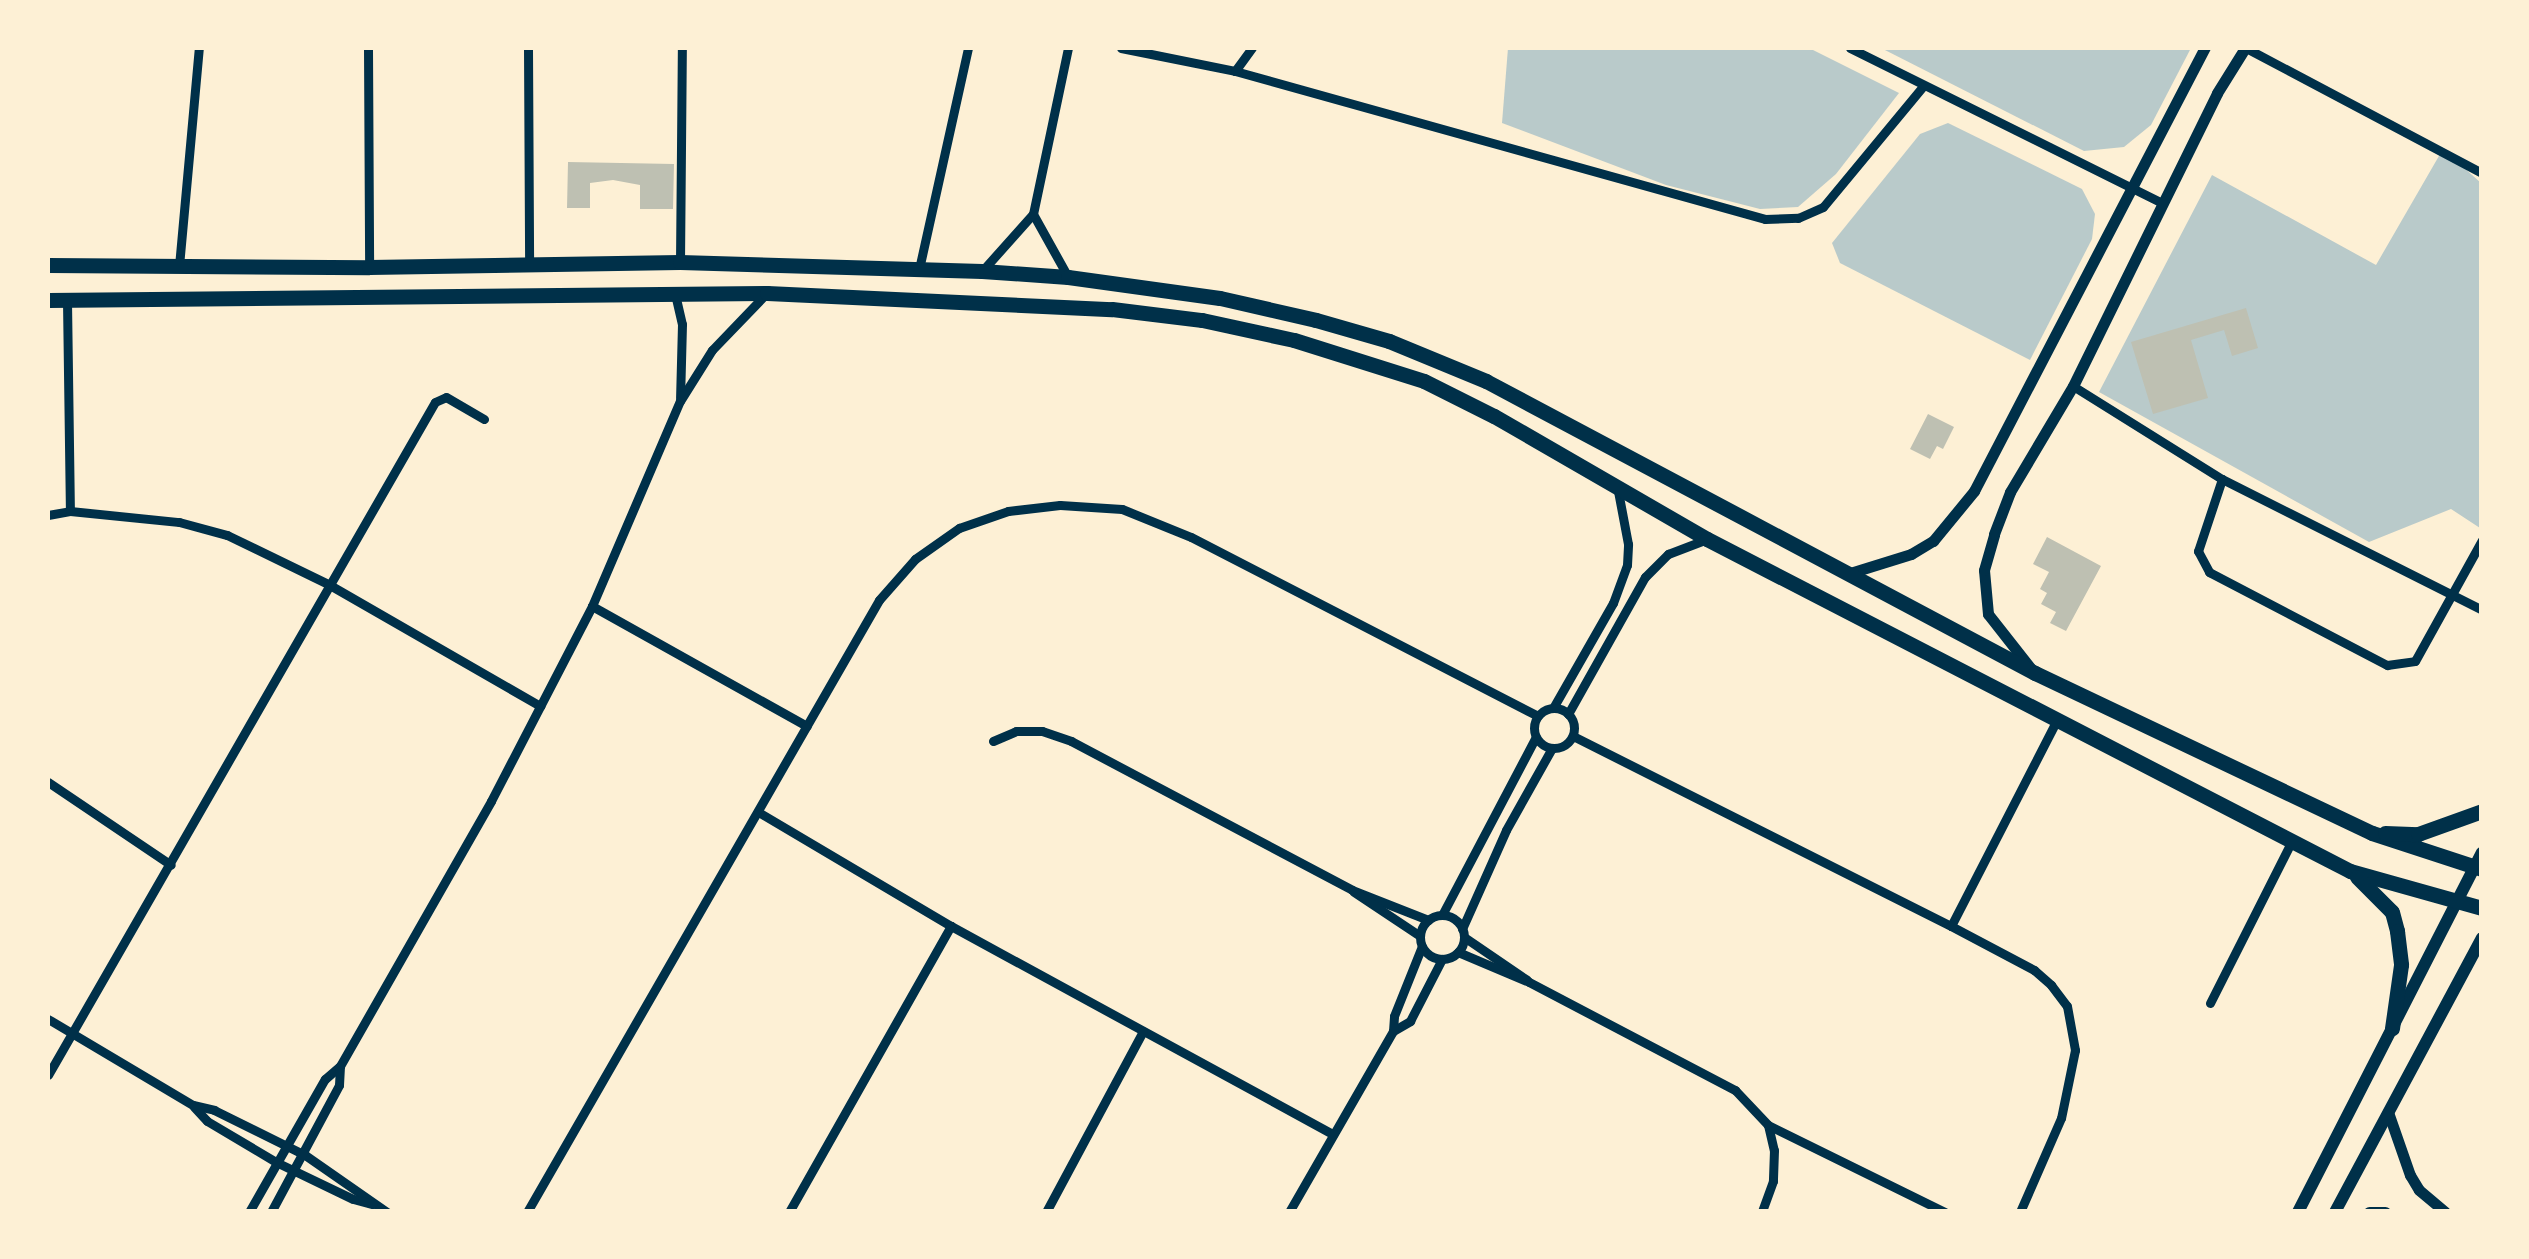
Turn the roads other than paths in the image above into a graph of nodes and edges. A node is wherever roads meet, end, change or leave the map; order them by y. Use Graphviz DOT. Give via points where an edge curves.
graph roads {
  1 [pos="200,48"];
  2 [pos="368,48"];
  3 [pos="528,48"];
  4 [pos="682,48"];
  5 [pos="968,48"];
  6 [pos="1068,48"];
  7 [pos="1121,48"];
  8 [pos="1252,48"];
  9 [pos="1850,48"];
  10 [pos="2205,48"];
  11 [pos="2246,48"];
  12 [pos="1236,72"];
  13 [pos="1923,86"];
  14 [pos="2482,173"];
  15 [pos="2130,188"];
  16 [pos="2162,203"];
  17 [pos="1033,214"];
  18 [pos="680,262"];
  19 [pos="48,265"];
  20 [pos="459,265"];
  21 [pos="510,265"];
  22 [pos="529,265"];
  23 [pos="179,266"];
  24 [pos="369,267"];
  25 [pos="919,269"];
  26 [pos="982,271"];
  27 [pos="1068,277"];
  28 [pos="767,293"];
  29 [pos="675,294"];
  30 [pos="459,298"];
  31 [pos="510,298"];
  32 [pos="48,300"];
  33 [pos="67,301"];
  34 [pos="2073,386"];
  35 [pos="680,401"];
  36 [pos="484,418"];
  37 [pos="2222,479"];
  38 [pos="1618,491"];
  39 [pos="70,512"];
  40 [pos="48,515"];
  41 [pos="1707,539"];
  42 [pos="2482,540"];
  43 [pos="1850,573"];
  44 [pos="328,584"];
  45 [pos="2453,594"];
  46 [pos="592,606"];
  47 [pos="2482,610"];
  48 [pos="2035,673"];
  49 [pos="540,706"];
  50 [pos="1553,708"];
  51 [pos="1568,714"];
  52 [pos="1538,716"];
  53 [pos="2057,720"];
  54 [pos="807,726"];
  55 [pos="1573,736"];
  56 [pos="1536,737"];
  57 [pos="993,741"];
  58 [pos="1552,748"];
  59 [pos="48,782"];
  60 [pos="2482,811"];
  61 [pos="760,813"];
  62 [pos="2372,833"];
  63 [pos="2292,841"];
  64 [pos="2482,852"];
  65 [pos="171,865"];
  66 [pos="2477,868"];
  67 [pos="2350,871"];
  68 [pos="1352,890"];
  69 [pos="2458,902"];
  70 [pos="2482,908"];
  71 [pos="1442,915"];
  72 [pos="1428,920"];
  73 [pos="951,926"];
  74 [pos="1951,926"];
  75 [pos="1463,933"];
  76 [pos="2482,938"];
  77 [pos="1421,941"];
  78 [pos="1458,952"];
  79 [pos="1442,959"];
  80 [pos="1529,982"];
  81 [pos="2210,1003"];
  82 [pos="48,1019"];
  83 [pos="2392,1028"];
  84 [pos="1143,1030"];
  85 [pos="1393,1031"];
  86 [pos="73,1034"];
  87 [pos="340,1066"];
  88 [pos="48,1075"];
  89 [pos="192,1105"];
  90 [pos="2388,1112"];
  91 [pos="1768,1124"];
  92 [pos="1332,1134"];
  93 [pos="286,1145"];
  94 [pos="304,1155"];
  95 [pos="276,1162"];
  96 [pos="294,1171"];
  97 [pos="376,1204"];
  98 [pos="249,1212"];
  99 [pos="270,1212"];
  100 [pos="387,1212"];
  101 [pos="528,1212"];
  102 [pos="789,1212"];
  103 [pos="1046,1212"];
  104 [pos="1289,1212"];
  105 [pos="1762,1212"];
  106 [pos="1945,1212"];
  107 [pos="2020,1212"];
  108 [pos="2298,1212"];
  109 [pos="2335,1212"];
  110 [pos="2368,1212"];
  111 [pos="2385,1212"];
  112 [pos="2445,1212"];
  1 -- 23 [label="street"];
  2 -- 24 [label="street"];
  3 -- 22 [label="street"];
  4 -- 18 [label="street"];
  5 -- 25 [label="street"];
  6 -- 17 [label="street"];
  7 -- 12 [label="street"];
  8 -- 12 [label="street"];
  9 -- 13 [label="street"];
  10 -- 15 [label="street"];
  11 -- 14 [label="street"];
  11 -- 16 [label="street"];
  12 -- 13 [label="street" via="1766,220 1798,218 1823,207"];
  13 -- 15 [label="street"];
  15 -- 16 [label="street"];
  15 -- 43 [label="street" via="1954,520 1912,554"];
  16 -- 34 [label="street"];
  17 -- 26 [label="street"];
  17 -- 27 [label="street"];
  18 -- 22 [label="highway"];
  18 -- 25 [label="highway"];
  19 -- 23 [label="highway"];
  20 -- 21 [label="highway"];
  20 -- 24 [label="highway"];
  20 -- 30 [label="highway"];
  21 -- 22 [label="highway"];
  21 -- 31 [label="highway"];
  23 -- 24 [label="highway"];
  25 -- 26 [label="highway"];
  26 -- 27 [label="highway"];
  27 -- 43 [label="highway" via="1220,298 1389,341 1486,382"];
  28 -- 29 [label="highway"];
  28 -- 35 [label="street" via="712,350"];
  28 -- 38 [label="highway" via="1112,308 1294,340 1424,381"];
  29 -- 31 [label="highway"];
  29 -- 35 [label="street"];
  30 -- 31 [label="highway"];
  30 -- 33 [label="highway"];
  32 -- 33 [label="highway"];
  33 -- 39 [label="street"];
  34 -- 37 [label="street"];
  34 -- 48 [label="street" via="2010,492 1984,570 1988,614"];
  35 -- 46 [label="street"];
  36 -- 44 [label="street" via="439,398"];
  37 -- 45 [label="street"];
  37 -- 45 [label="street" via="2198,551 2210,572 2387,665 2414,662"];
  38 -- 41 [label="highway"];
  38 -- 50 [label="street" via="1627,565 1613,603"];
  39 -- 40 [label="street"];
  39 -- 44 [label="street" via="179,522 227,535"];
  41 -- 51 [label="street" via="1668,554 1645,577"];
  41 -- 53 [label="highway"];
  42 -- 45 [label="street"];
  43 -- 48 [label="highway"];
  44 -- 49 [label="street"];
  44 -- 65 [label="street"];
  45 -- 47 [label="street"];
  46 -- 49 [label="street"];
  46 -- 54 [label="street"];
  48 -- 62 [label="highway"];
  49 -- 87 [label="street"];
  50 -- 51 [label="street"];
  50 -- 52 [label="street"];
  51 -- 55 [label="street"];
  52 -- 54 [label="street" via="1191,537 1122,509 1060,505 1008,511 959,528 915,559 879,600"];
  52 -- 56 [label="street"];
  53 -- 63 [label="highway"];
  53 -- 74 [label="street"];
  54 -- 61 [label="street"];
  55 -- 58 [label="street"];
  55 -- 74 [label="street"];
  56 -- 58 [label="street"];
  56 -- 71 [label="street"];
  57 -- 68 [label="street" via="1016,731 1071,741"];
  58 -- 75 [label="street" via="1506,830"];
  59 -- 65 [label="street"];
  60 -- 62 [label="highway" via="2418,834"];
  61 -- 73 [label="street"];
  61 -- 101 [label="street"];
  62 -- 66 [label="highway"];
  63 -- 67 [label="highway"];
  63 -- 81 [label="street"];
  64 -- 66 [label="main road"];
  65 -- 86 [label="street"];
  66 -- 69 [label="main road"];
  67 -- 69 [label="highway"];
  67 -- 83 [label="highway" via="2379,894 2398,932 2401,965"];
  68 -- 72 [label="street"];
  68 -- 77 [label="street"];
  69 -- 70 [label="highway"];
  69 -- 83 [label="main road"];
  71 -- 72 [label="street"];
  71 -- 75 [label="street"];
  72 -- 77 [label="street"];
  73 -- 84 [label="street"];
  73 -- 102 [label="street"];
  74 -- 107 [label="street" via="2042,977 2067,1006 2074,1027 2061,1118"];
  75 -- 78 [label="street"];
  75 -- 80 [label="street"];
  76 -- 90 [label="main road"];
  77 -- 79 [label="street"];
  77 -- 85 [label="street"];
  78 -- 79 [label="street"];
  78 -- 80 [label="street"];
  79 -- 85 [label="street" via="1410,1021"];
  80 -- 91 [label="street" via="1705,1071"];
  82 -- 86 [label="street"];
  83 -- 108 [label="main road"];
  84 -- 92 [label="street"];
  84 -- 103 [label="street"];
  85 -- 92 [label="street"];
  86 -- 88 [label="street"];
  86 -- 89 [label="street"];
  87 -- 93 [label="street" via="325,1079"];
  87 -- 94 [label="street" via="339,1084"];
  89 -- 93 [label="street"];
  89 -- 95 [label="street" via="206,1121"];
  90 -- 109 [label="main road"];
  90 -- 112 [label="street" via="2410,1175"];
  91 -- 105 [label="street" via="1773,1181"];
  91 -- 106 [label="street"];
  92 -- 104 [label="street"];
  93 -- 94 [label="street"];
  93 -- 95 [label="street"];
  94 -- 96 [label="street"];
  94 -- 97 [label="street"];
  95 -- 96 [label="street"];
  95 -- 98 [label="street"];
  96 -- 97 [label="street"];
  96 -- 99 [label="street"];
  97 -- 100 [label="street"];
  110 -- 111 [label="street"];
}
